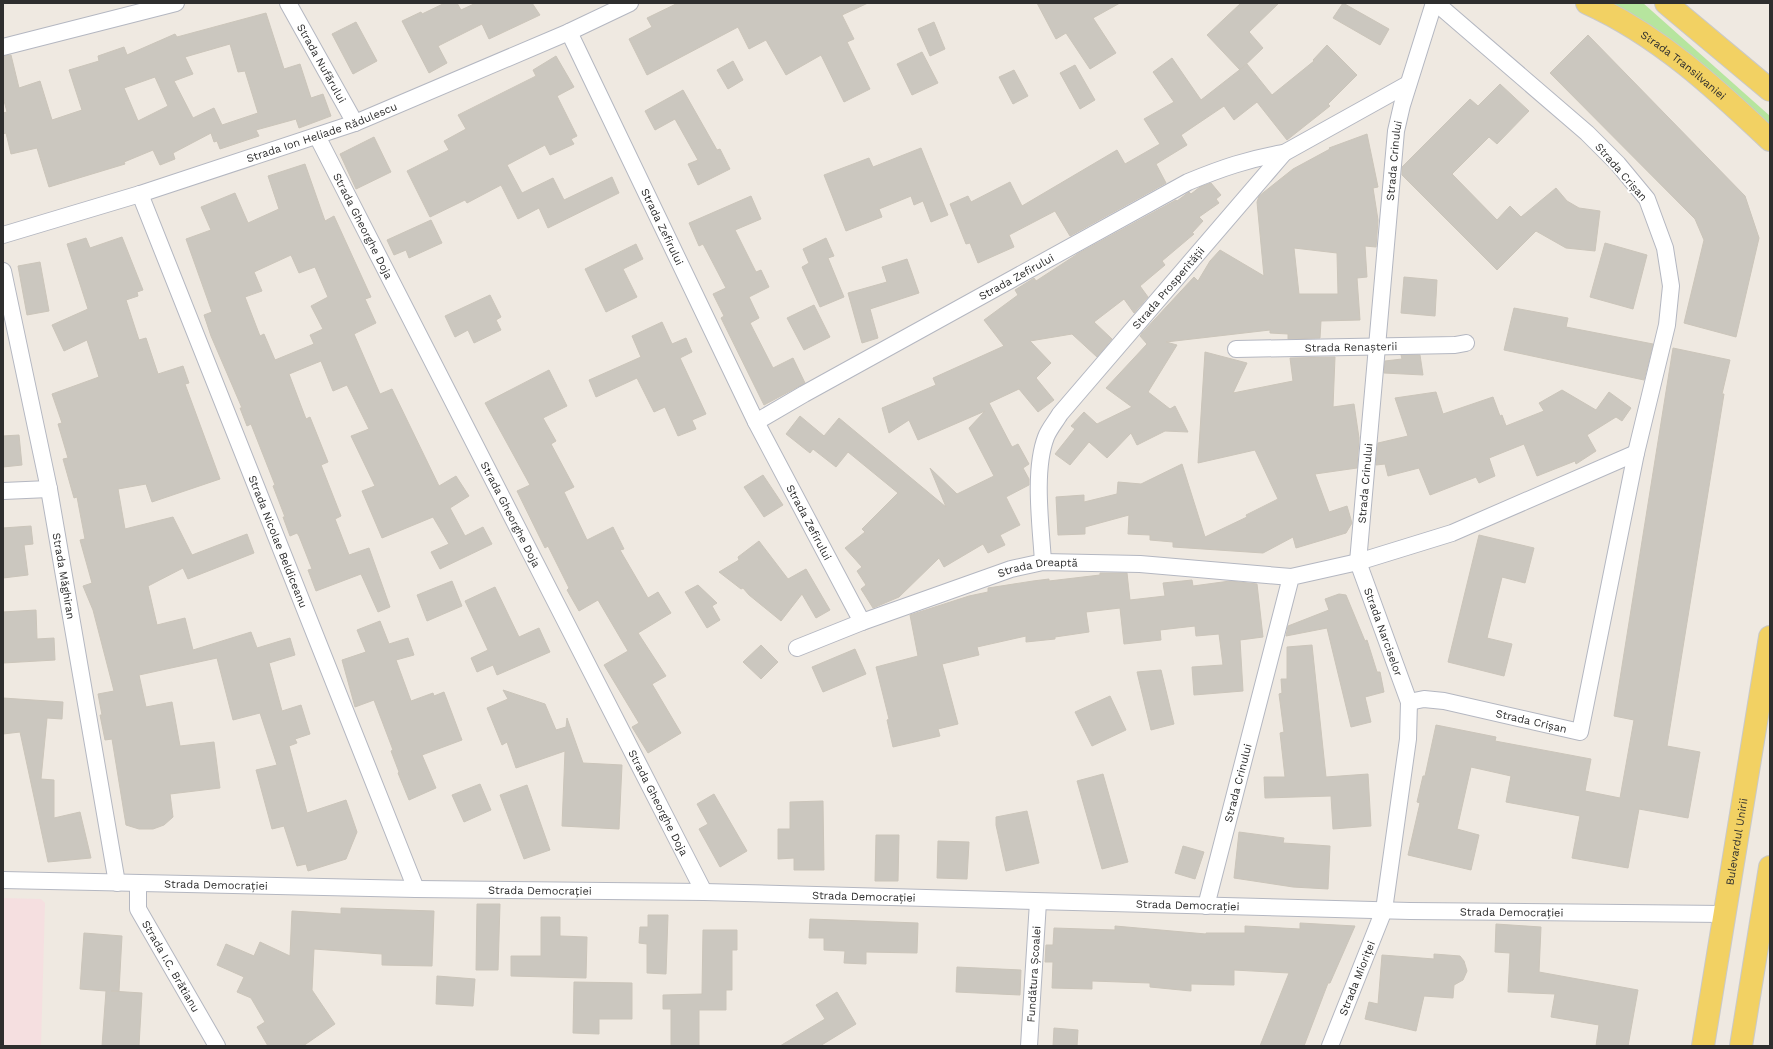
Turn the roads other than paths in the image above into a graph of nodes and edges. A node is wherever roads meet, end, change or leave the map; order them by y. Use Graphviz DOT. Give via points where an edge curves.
graph roads {
  1 [pos="176,3"];
  2 [pos="288,3"];
  3 [pos="630,3"];
  4 [pos="1435,3"];
  5 [pos="1587,3"];
  6 [pos="1666,3"];
  7 [pos="569,32"];
  8 [pos="3,47"];
  9 [pos="1770,68"];
  10 [pos="1747,71"];
  11 [pos="1408,84"];
  12 [pos="1770,90"];
  13 [pos="1728,100"];
  14 [pos="355,123"];
  15 [pos="317,136"];
  16 [pos="1770,140"];
  17 [pos="1284,153"];
  18 [pos="1770,157"];
  19 [pos="140,194"];
  20 [pos="3,235"];
  21 [pos="3,271"];
  22 [pos="1466,343"];
  23 [pos="1377,346"];
  24 [pos="1236,349"];
  25 [pos="756,422"];
  26 [pos="1636,453"];
  27 [pos="49,489"];
  28 [pos="3,491"];
  29 [pos="1043,562"];
  30 [pos="1358,562"];
  31 [pos="1291,577"];
  32 [pos="862,622"];
  33 [pos="1770,637"];
  34 [pos="797,648"];
  35 [pos="1409,702"];
  36 [pos="1770,867"];
  37 [pos="3,880"];
  38 [pos="117,883"];
  39 [pos="138,884"];
  40 [pos="416,889"];
  41 [pos="704,892"];
  42 [pos="1038,902"];
  43 [pos="1206,906"];
  44 [pos="1384,910"];
  45 [pos="1724,914"];
  46 [pos="217,1046"];
  47 [pos="1029,1046"];
  48 [pos="1330,1046"];
  49 [pos="1703,1046"];
  50 [pos="1741,1046"];
  1 -- 8 [label="street"];
  2 -- 14 [label="street, Strada Nufărului"];
  3 -- 7 [label="street, Strada Ion Heliade Rădulescu"];
  4 -- 11 [label="street, Strada Crinului"];
  4 -- 26 [label="street, Strada Crișan" via="1587,133 1618,164 1647,199 1664,248 1671,286 1668,325"];
  5 -- 13 [label="main road, Strada Transilvaniei" via="1644,34"];
  6 -- 10 [label="main road"];
  7 -- 14 [label="street, Strada Ion Heliade Rădulescu"];
  7 -- 25 [label="street, Strada Zefirului"];
  9 -- 10 [label="main road"];
  10 -- 12 [label="main road"];
  11 -- 17 [label="street, Strada Prosperității"];
  11 -- 23 [label="street, Strada Crinului" via="1396,130"];
  13 -- 16 [label="main road, Strada Transilvaniei"];
  13 -- 18 [label="main road"];
  14 -- 15 [label="street, Strada Ion Heliade Rădulescu"];
  15 -- 19 [label="street, Strada Ion Heliade Rădulescu"];
  15 -- 41 [label="street, Strada Gheorghe Doja"];
  17 -- 25 [label="street, Strada Zefirului" via="1238,162 1188,182"];
  17 -- 29 [label="street, Strada Prosperității" via="1060,414 1046,437 1041,457 1040,481"];
  19 -- 20 [label="street, Strada Ion Heliade Rădulescu"];
  19 -- 40 [label="street, Strada Nicolae Beldiceanu"];
  21 -- 27 [label="street, Strada Măghiran"];
  22 -- 23 [label="street, Strada Renașterii"];
  23 -- 24 [label="street, Strada Renașterii"];
  23 -- 30 [label="street, Strada Crinului"];
  25 -- 32 [label="street, Strada Zefirului"];
  26 -- 30 [label="street" via="1452,533"];
  26 -- 35 [label="street, Strada Crișan" via="1580,732 1444,701 1424,699"];
  27 -- 28 [label="street"];
  27 -- 38 [label="street, Strada Măghiran"];
  29 -- 31 [label="street, Strada Dreaptă" via="1140,564"];
  29 -- 32 [label="street, Strada Dreaptă" via="1012,569"];
  30 -- 31 [label="street"];
  30 -- 35 [label="street, Strada Narciselor"];
  31 -- 43 [label="street, Strada Crinului"];
  32 -- 34 [label="street, Strada Dreaptă"];
  33 -- 45 [label="main road, Bulevardul Unirii"];
  35 -- 44 [label="street" via="1408,739"];
  36 -- 50 [label="main road"];
  37 -- 38 [label="street, Strada Democrației"];
  38 -- 39 [label="street, Strada Democrației"];
  39 -- 40 [label="street, Strada Democrației"];
  39 -- 46 [label="street, Strada I.C. Brătianu" via="138,909"];
  40 -- 41 [label="street, Strada Democrației"];
  41 -- 42 [label="street, Strada Democrației"];
  42 -- 43 [label="street, Strada Democrației"];
  42 -- 47 [label="street, Fundătura Școalei"];
  43 -- 44 [label="street, Strada Democrației"];
  44 -- 45 [label="street, Strada Democrației"];
  44 -- 48 [label="street, Strada Mioriței"];
  45 -- 49 [label="main road, Bulevardul Unirii"];
}
